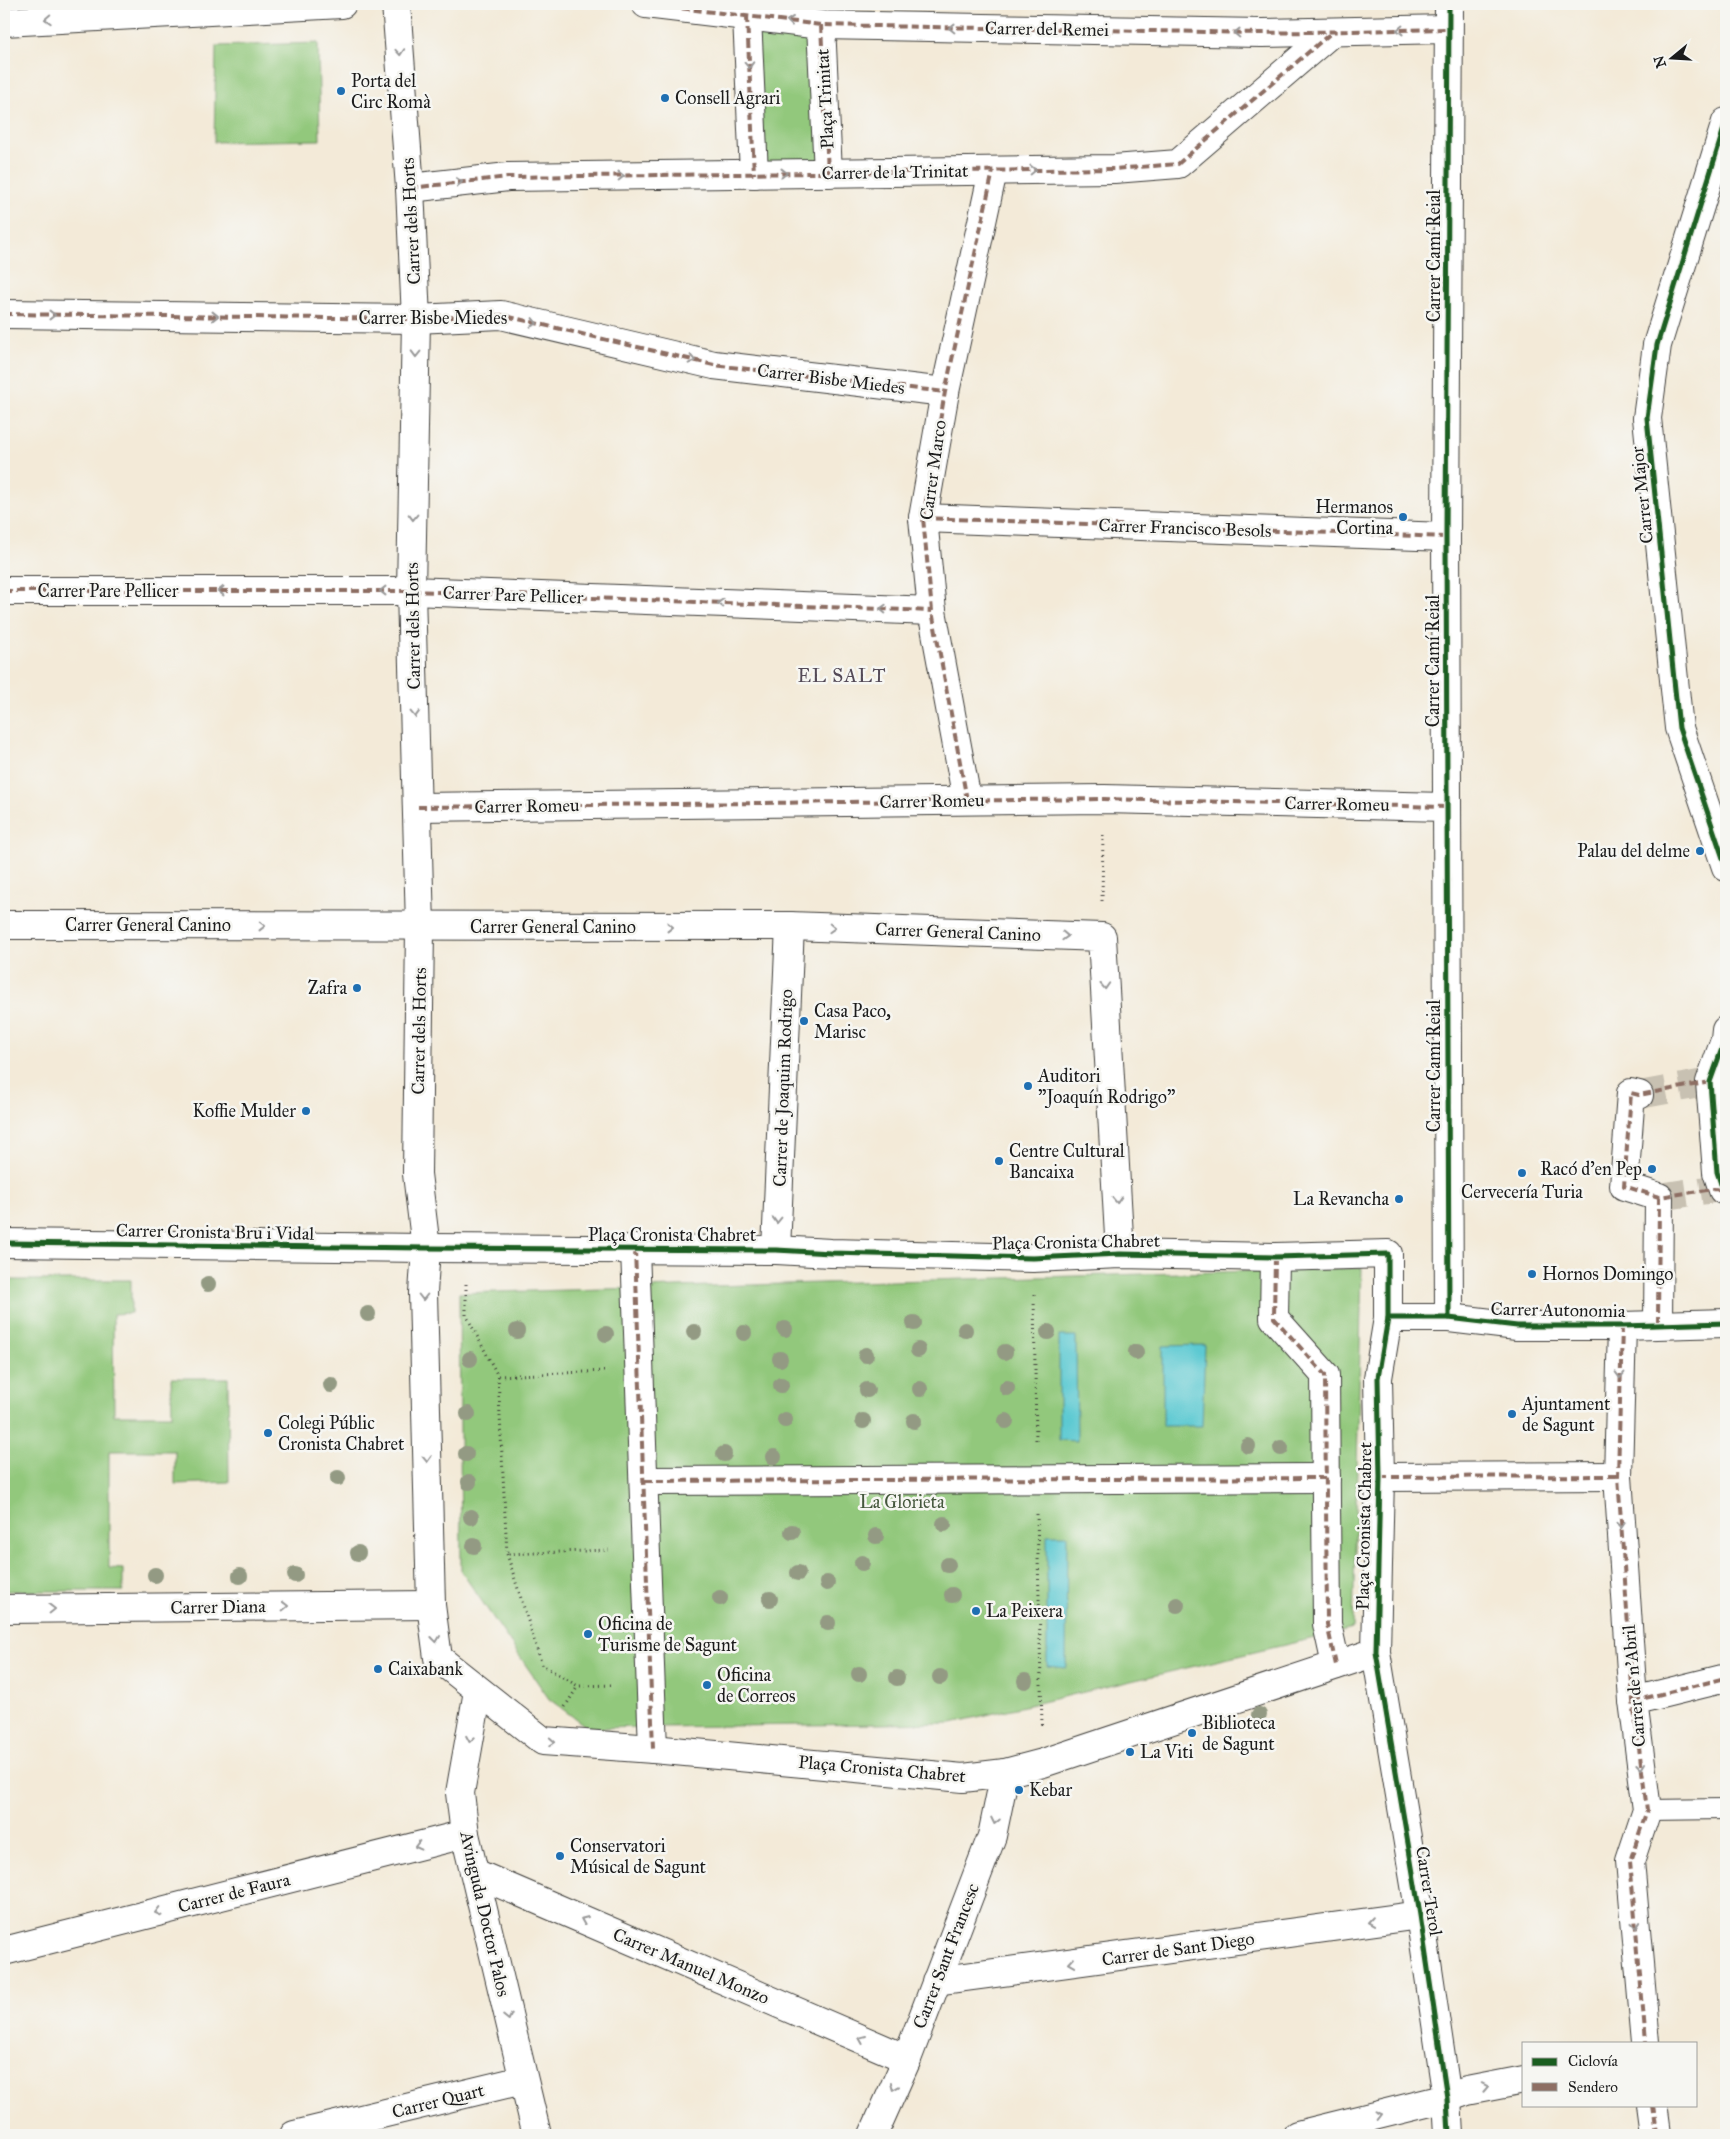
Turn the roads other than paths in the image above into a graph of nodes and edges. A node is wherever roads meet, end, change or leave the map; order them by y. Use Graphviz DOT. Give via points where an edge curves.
graph roads {
  1 [pos="342,4"];
  2 [pos="396,4"];
  3 [pos="646,4"];
  4 [pos="747,16"];
  5 [pos="1449,16"];
  6 [pos="4,22"];
  7 [pos="821,25"];
  8 [pos="1332,32"];
  9 [pos="1726,122"];
  10 [pos="1722,151"];
  11 [pos="993,171"];
  12 [pos="828,173"];
  13 [pos="754,174"];
  14 [pos="410,188"];
  15 [pos="4,314"];
  16 [pos="416,319"];
  17 [pos="945,392"];
  18 [pos="923,518"];
  19 [pos="1446,537"];
  20 [pos="4,591"];
  21 [pos="411,591"];
  22 [pos="932,611"];
  23 [pos="967,800"];
  24 [pos="418,807"];
  25 [pos="1446,807"];
  26 [pos="1726,867"];
  27 [pos="4,925"];
  28 [pos="790,926"];
  29 [pos="420,927"];
  30 [pos="1726,1030"];
  31 [pos="1639,1095"];
  32 [pos="1721,1190"];
  33 [pos="4,1243"];
  34 [pos="426,1248"];
  35 [pos="635,1249"];
  36 [pos="776,1250"];
  37 [pos="1120,1254"];
  38 [pos="1275,1257"];
  39 [pos="1388,1318"];
  40 [pos="1449,1318"];
  41 [pos="1726,1323"];
  42 [pos="1658,1324"];
  43 [pos="1622,1326"];
  44 [pos="1618,1476"];
  45 [pos="1380,1477"];
  46 [pos="1326,1478"];
  47 [pos="645,1481"];
  48 [pos="432,1605"];
  49 [pos="4,1609"];
  50 [pos="1376,1652"];
  51 [pos="1336,1665"];
  52 [pos="1726,1678"];
  53 [pos="478,1691"];
  54 [pos="1633,1701"];
  55 [pos="653,1749"];
  56 [pos="1005,1773"];
  57 [pos="1726,1809"];
  58 [pos="1647,1810"];
  59 [pos="465,1834"];
  60 [pos="475,1873"];
  61 [pos="1420,1915"];
  62 [pos="4,1950"];
  63 [pos="936,1981"];
  64 [pos="1646,2042"];
  65 [pos="906,2059"];
  66 [pos="523,2080"];
  67 [pos="1522,2080"];
  68 [pos="1447,2098"];
  69 [pos="1652,2106"];
  70 [pos="294,2135"];
  71 [pos="538,2135"];
  72 [pos="873,2135"];
  73 [pos="1297,2135"];
  74 [pos="1448,2135"];
  75 [pos="1655,2135"];
  1 -- 6 [label="street, one-way"];
  2 -- 14 [label="street, Carrer dels Horts, one-way"];
  3 -- 4 [label="street, Carrer del Remei"];
  7 -- 4 [label="street, Carrer del Remei, one-way"];
  4 -- 13 [label="street, one-way"];
  5 -- 8 [label="street, Carrer del Remei, one-way"];
  5 -- 19 [label="street, Carrer Camí Reial"];
  8 -- 7 [label="street, Carrer del Remei, one-way"];
  7 -- 12 [label="street, Plaça Trinitat"];
  11 -- 8 [label="street, Carrer de la Trinitat, one-way" via="1114,169 1178,164"];
  9 -- 10 [label="street, Carrer Major"];
  10 -- 26 [label="street, Carrer Major" via="1657,345 1647,418 1679,728"];
  11 -- 12 [label="street, Carrer de la Trinitat"];
  11 -- 17 [label="street, Carrer Marco"];
  13 -- 12 [label="street, Carrer de la Trinitat, one-way"];
  14 -- 13 [label="street, Carrer de la Trinitat, one-way" via="508,177"];
  14 -- 16 [label="street, Carrer dels Horts"];
  15 -- 16 [label="street, Carrer Bisbe Miedes, one-way"];
  16 -- 17 [label="street, Carrer Bisbe Miedes, one-way" via="500,315 714,364"];
  16 -- 21 [label="street, Carrer dels Horts, one-way"];
  17 -- 18 [label="street, Carrer Marco"];
  18 -- 19 [label="street, Carrer Francisco Besols"];
  18 -- 22 [label="street, Carrer Marco"];
  19 -- 25 [label="street, Carrer Camí Reial"];
  21 -- 20 [label="street, Carrer Pare Pellicer, one-way"];
  22 -- 21 [label="street, Carrer Pare Pellicer, one-way"];
  21 -- 24 [label="street, Carrer dels Horts, one-way"];
  22 -- 23 [label="street, Carrer Marco"];
  23 -- 24 [label="street, Carrer Romeu"];
  23 -- 25 [label="street, Carrer Romeu" via="1104,799"];
  24 -- 29 [label="street, Carrer dels Horts"];
  25 -- 40 [label="street, Carrer Camí Reial"];
  27 -- 29 [label="street, Carrer General Canino, one-way"];
  29 -- 28 [label="street, Carrer General Canino, one-way"];
  28 -- 36 [label="street, Carrer de Joaquim Rodrigo, one-way"];
  28 -- 37 [label="street, Carrer General Canino, one-way" via="1102,937"];
  29 -- 34 [label="street, Carrer dels Horts" via="417,1174"];
  30 -- 32 [label="street" via="1710,1082"];
  31 -- 42 [label="street" via="1632,1093 1624,1186 1658,1197"];
  33 -- 34 [label="street, Carrer Cronista Bru i Vidal"];
  34 -- 35 [label="street, Plaça Cronista Chabret"];
  34 -- 48 [label="street, Plaça Cronista Chabret, one-way" via="423,1293"];
  35 -- 36 [label="street, Plaça Cronista Chabret"];
  35 -- 47 [label="street"];
  36 -- 37 [label="street, Plaça Cronista Chabret" via="1033,1258"];
  37 -- 38 [label="street, Plaça Cronista Chabret"];
  38 -- 39 [label="street, Plaça Cronista Chabret" via="1388,1254"];
  38 -- 46 [label="street" via="1274,1318 1325,1375"];
  39 -- 40 [label="street, Carrer Autonomia"];
  39 -- 45 [label="street, Plaça Cronista Chabret" via="1378,1378"];
  40 -- 43 [label="street, Carrer Autonomia" via="1517,1326"];
  41 -- 42 [label="street, Carrer Autonomia"];
  42 -- 43 [label="street, Carrer Autonomia"];
  43 -- 44 [label="street, Carrer de n'Abril, one-way"];
  44 -- 45 [label="street"];
  44 -- 54 [label="street, Carrer de n'Abril, one-way"];
  45 -- 50 [label="street, Plaça Cronista Chabret"];
  46 -- 47 [label="street"];
  46 -- 51 [label="street" via="1327,1624"];
  47 -- 55 [label="street"];
  49 -- 48 [label="street, Carrer Diana, one-way"];
  48 -- 53 [label="street, Plaça Cronista Chabret, one-way" via="438,1658"];
  50 -- 51 [label="street, Plaça Cronista Chabret"];
  50 -- 61 [label="street, Carrer Terol"];
  51 -- 56 [label="street, Plaça Cronista Chabret"];
  52 -- 54 [label="street"];
  53 -- 55 [label="street, Plaça Cronista Chabret, one-way" via="543,1741"];
  53 -- 59 [label="street, Avinguda Doctor Palos, one-way" via="460,1793"];
  54 -- 58 [label="street, Carrer de n'Abril, one-way"];
  55 -- 56 [label="street, Plaça Cronista Chabret" via="964,1778"];
  56 -- 63 [label="street, Carrer Sant Francesc, one-way" via="992,1836"];
  57 -- 58 [label="lane"];
  58 -- 64 [label="street, Carrer de n'Abril, one-way" via="1630,1861"];
  59 -- 60 [label="street, Avinguda Doctor Palos"];
  59 -- 62 [label="street, Carrer de Faura, one-way"];
  65 -- 60 [label="street, Carrer Manuel Monzo, one-way"];
  60 -- 66 [label="street, Avinguda Doctor Palos, one-way"];
  61 -- 63 [label="street, Carrer de Sant Diego, one-way"];
  61 -- 68 [label="street, Carrer Terol"];
  63 -- 65 [label="street, Carrer Sant Francesc"];
  65 -- 72 [label="street, Carrer Sant Francesc, one-way"];
  66 -- 70 [label="street, Carrer Quart"];
  66 -- 71 [label="street, Avinguda Doctor Palos"];
  68 -- 67 [label="street, one-way"];
  73 -- 68 [label="street, one-way"];
  68 -- 74 [label="street, Carrer Terol"];
  69 -- 75 [label="street"];
}
